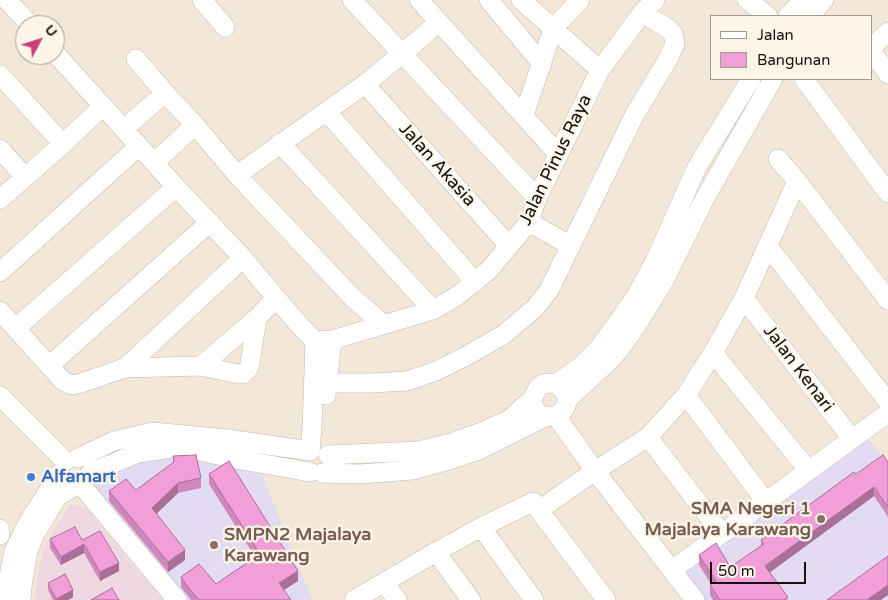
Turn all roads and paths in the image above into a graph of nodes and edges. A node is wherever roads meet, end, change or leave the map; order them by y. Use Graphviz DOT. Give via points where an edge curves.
graph roads {
  1 [pos="7,0"];
  2 [pos="202,0"];
  3 [pos="352,0"];
  4 [pos="419,0"];
  5 [pos="489,0"];
  6 [pos="521,0"];
  7 [pos="580,0"];
  8 [pos="747,0"];
  9 [pos="803,0"];
  10 [pos="824,0"];
  11 [pos="649,6"];
  12 [pos="21,15"];
  13 [pos="767,15"];
  14 [pos="789,15"];
  15 [pos="810,15"];
  16 [pos="439,22"];
  17 [pos="226,27"];
  18 [pos="553,29"];
  19 [pos="888,32"];
  20 [pos="873,46"];
  21 [pos="873,53"];
  22 [pos="402,54"];
  23 [pos="136,59"];
  24 [pos="65,64"];
  25 [pos="542,64"];
  26 [pos="600,70"];
  27 [pos="888,74"];
  28 [pos="0,75"];
  29 [pos="750,80"];
  30 [pos="772,80"];
  31 [pos="805,80"];
  32 [pos="365,84"];
  33 [pos="164,93"];
  34 [pos="103,106"];
  35 [pos="327,112"];
  36 [pos="524,116"];
  37 [pos="195,125"];
  38 [pos="124,129"];
  39 [pos="63,144"];
  40 [pos="280,144"];
  41 [pos="139,146"];
  42 [pos="0,149"];
  43 [pos="558,154"];
  44 [pos="778,159"];
  45 [pos="154,162"];
  46 [pos="237,174"];
  47 [pos="25,177"];
  48 [pos="797,181"];
  49 [pos="176,187"];
  50 [pos="888,193"];
  51 [pos="537,198"];
  52 [pos="0,199"];
  53 [pos="210,222"];
  54 [pos="529,222"];
  55 [pos="509,246"];
  56 [pos="571,246"];
  57 [pos="768,246"];
  58 [pos="243,258"];
  59 [pos="0,272"];
  60 [pos="475,282"];
  61 [pos="276,298"];
  62 [pos="744,298"];
  63 [pos="888,300"];
  64 [pos="642,302"];
  65 [pos="432,310"];
  66 [pos="0,311"];
  67 [pos="257,318"];
  68 [pos="383,324"];
  69 [pos="16,328"];
  70 [pos="316,336"];
  71 [pos="713,353"];
  72 [pos="49,366"];
  73 [pos="201,366"];
  74 [pos="125,368"];
  75 [pos="327,383"];
  76 [pos="686,395"];
  77 [pos="0,396"];
  78 [pos="532,399"];
  79 [pos="888,402"];
  80 [pos="557,406"];
  81 [pos="888,413"];
  82 [pos="648,437"];
  83 [pos="852,439"];
  84 [pos="320,452"];
  85 [pos="592,467"];
  86 [pos="809,471"];
  87 [pos="316,472"];
  88 [pos="74,473"];
  89 [pos="766,502"];
  90 [pos="536,506"];
  91 [pos="481,528"];
  92 [pos="0,529"];
  93 [pos="722,534"];
  94 [pos="0,535"];
  95 [pos="431,555"];
  96 [pos="672,570"];
  97 [pos="385,583"];
  98 [pos="7,600"];
  99 [pos="21,600"];
  100 [pos="176,600"];
  101 [pos="354,600"];
  102 [pos="398,600"];
  103 [pos="458,600"];
  104 [pos="471,600"];
  105 [pos="534,600"];
  106 [pos="606,600"];
  107 [pos="695,600"];
  1 -- 12 [label="street"];
  2 -- 17 [label="street"];
  3 -- 22 [label="street"];
  4 -- 16 [label="street"];
  5 -- 25 [label="street"];
  6 -- 18 [label="street"];
  7 -- 18 [label="street"];
  8 -- 13 [label="street"];
  9 -- 14 [label="street"];
  10 -- 15 [label="street"];
  11 -- 26 [label="street, Jalan Pinus Raya"];
  11 -- 56 [label="street" via="673,34 675,44 635,114"];
  16 -- 22 [label="street"];
  16 -- 36 [label="street"];
  18 -- 25 [label="street"];
  18 -- 26 [label="street"];
  19 -- 20 [label="street"];
  21 -- 27 [label="street"];
  22 -- 32 [label="street"];
  22 -- 51 [label="street"];
  23 -- 33 [label="street"];
  24 -- 34 [label="street"];
  25 -- 36 [label="street"];
  26 -- 43 [label="street, Jalan Pinus Raya"];
  28 -- 39 [label="street"];
  29 -- 64 [label="street" via="698,167 655,261"];
  30 -- 64 [label="street" via="705,198 665,279"];
  31 -- 50 [label="street"];
  32 -- 35 [label="street"];
  32 -- 55 [label="street, Jalan Akasia"];
  33 -- 37 [label="street"];
  33 -- 38 [label="street"];
  34 -- 38 [label="street"];
  34 -- 39 [label="street"];
  35 -- 40 [label="street"];
  35 -- 60 [label="street"];
  36 -- 43 [label="street"];
  37 -- 45 [label="street"];
  37 -- 46 [label="street"];
  38 -- 41 [label="street"];
  39 -- 47 [label="street"];
  40 -- 46 [label="street"];
  40 -- 65 [label="street"];
  41 -- 45 [label="street"];
  41 -- 59 [label="street"];
  42 -- 47 [label="street"];
  43 -- 51 [label="street, Jalan Pinus Raya"];
  44 -- 48 [label="street"];
  45 -- 49 [label="street"];
  46 -- 68 [label="street" via="353,298"];
  47 -- 52 [label="street"];
  48 -- 57 [label="street"];
  48 -- 63 [label="street"];
  49 -- 53 [label="street"];
  49 -- 69 [label="street"];
  51 -- 54 [label="street, Jalan Pinus Raya"];
  53 -- 58 [label="street"];
  53 -- 72 [label="street"];
  54 -- 55 [label="street, Jalan Pinus Raya"];
  54 -- 56 [label="street"];
  55 -- 60 [label="street, Jalan Pinus Raya"];
  56 -- 75 [label="street" via="549,290 535,308 503,335 468,355 407,381"];
  57 -- 62 [label="street"];
  57 -- 79 [label="street"];
  58 -- 61 [label="street"];
  58 -- 74 [label="street"];
  60 -- 65 [label="street, Jalan Pinus Raya"];
  61 -- 67 [label="street"];
  61 -- 70 [label="street"];
  62 -- 71 [label="street"];
  62 -- 83 [label="street, Jalan Kenari"];
  64 -- 80 [label="street" via="581,366"];
  65 -- 68 [label="street, Jalan Pinus Raya"];
  66 -- 69 [label="street"];
  67 -- 73 [label="street"];
  67 -- 73 [label="street" via="246,372 238,374"];
  68 -- 70 [label="street, Jalan Pinus Raya"];
  69 -- 72 [label="street"];
  70 -- 75 [label="street"];
  70 -- 84 [label="street" via="312,428"];
  71 -- 76 [label="street"];
  71 -- 86 [label="street"];
  72 -- 74 [label="street" via="72,385"];
  73 -- 74 [label="street"];
  75 -- 84 [label="street"];
  76 -- 82 [label="street"];
  76 -- 89 [label="street"];
  77 -- 88 [label="street"];
  78 -- 80 [label="street" via="538,413"];
  78 -- 80 [label="street" via="538,388 550,383"];
  78 -- 84 [label="street" via="509,420 451,443 418,451"];
  80 -- 85 [label="street" via="585,445"];
  80 -- 87 [label="street" via="479,450 413,470 360,474"];
  81 -- 83 [label="street"];
  82 -- 85 [label="street"];
  82 -- 93 [label="street"];
  83 -- 86 [label="street"];
  84 -- 87 [label="street" via="307,454 305,461"];
  84 -- 88 [label="street" via="152,432 114,441"];
  85 -- 90 [label="street"];
  85 -- 96 [label="street"];
  86 -- 89 [label="street"];
  87 -- 88 [label="street" via="172,448 138,453"];
  88 -- 98 [label="street" via="29,521 14,551"];
  88 -- 99 [label="street" via="35,534 28,551"];
  88 -- 100 [label="street"];
  89 -- 93 [label="street"];
  90 -- 91 [label="street"];
  90 -- 106 [label="street"];
  91 -- 95 [label="street"];
  91 -- 105 [label="street"];
  92 -- 94 [label="street"];
  93 -- 96 [label="street"];
  95 -- 97 [label="street"];
  95 -- 103 [label="street"];
  95 -- 104 [label="street"];
  96 -- 107 [label="street"];
  97 -- 101 [label="street"];
  97 -- 102 [label="street"];
}
